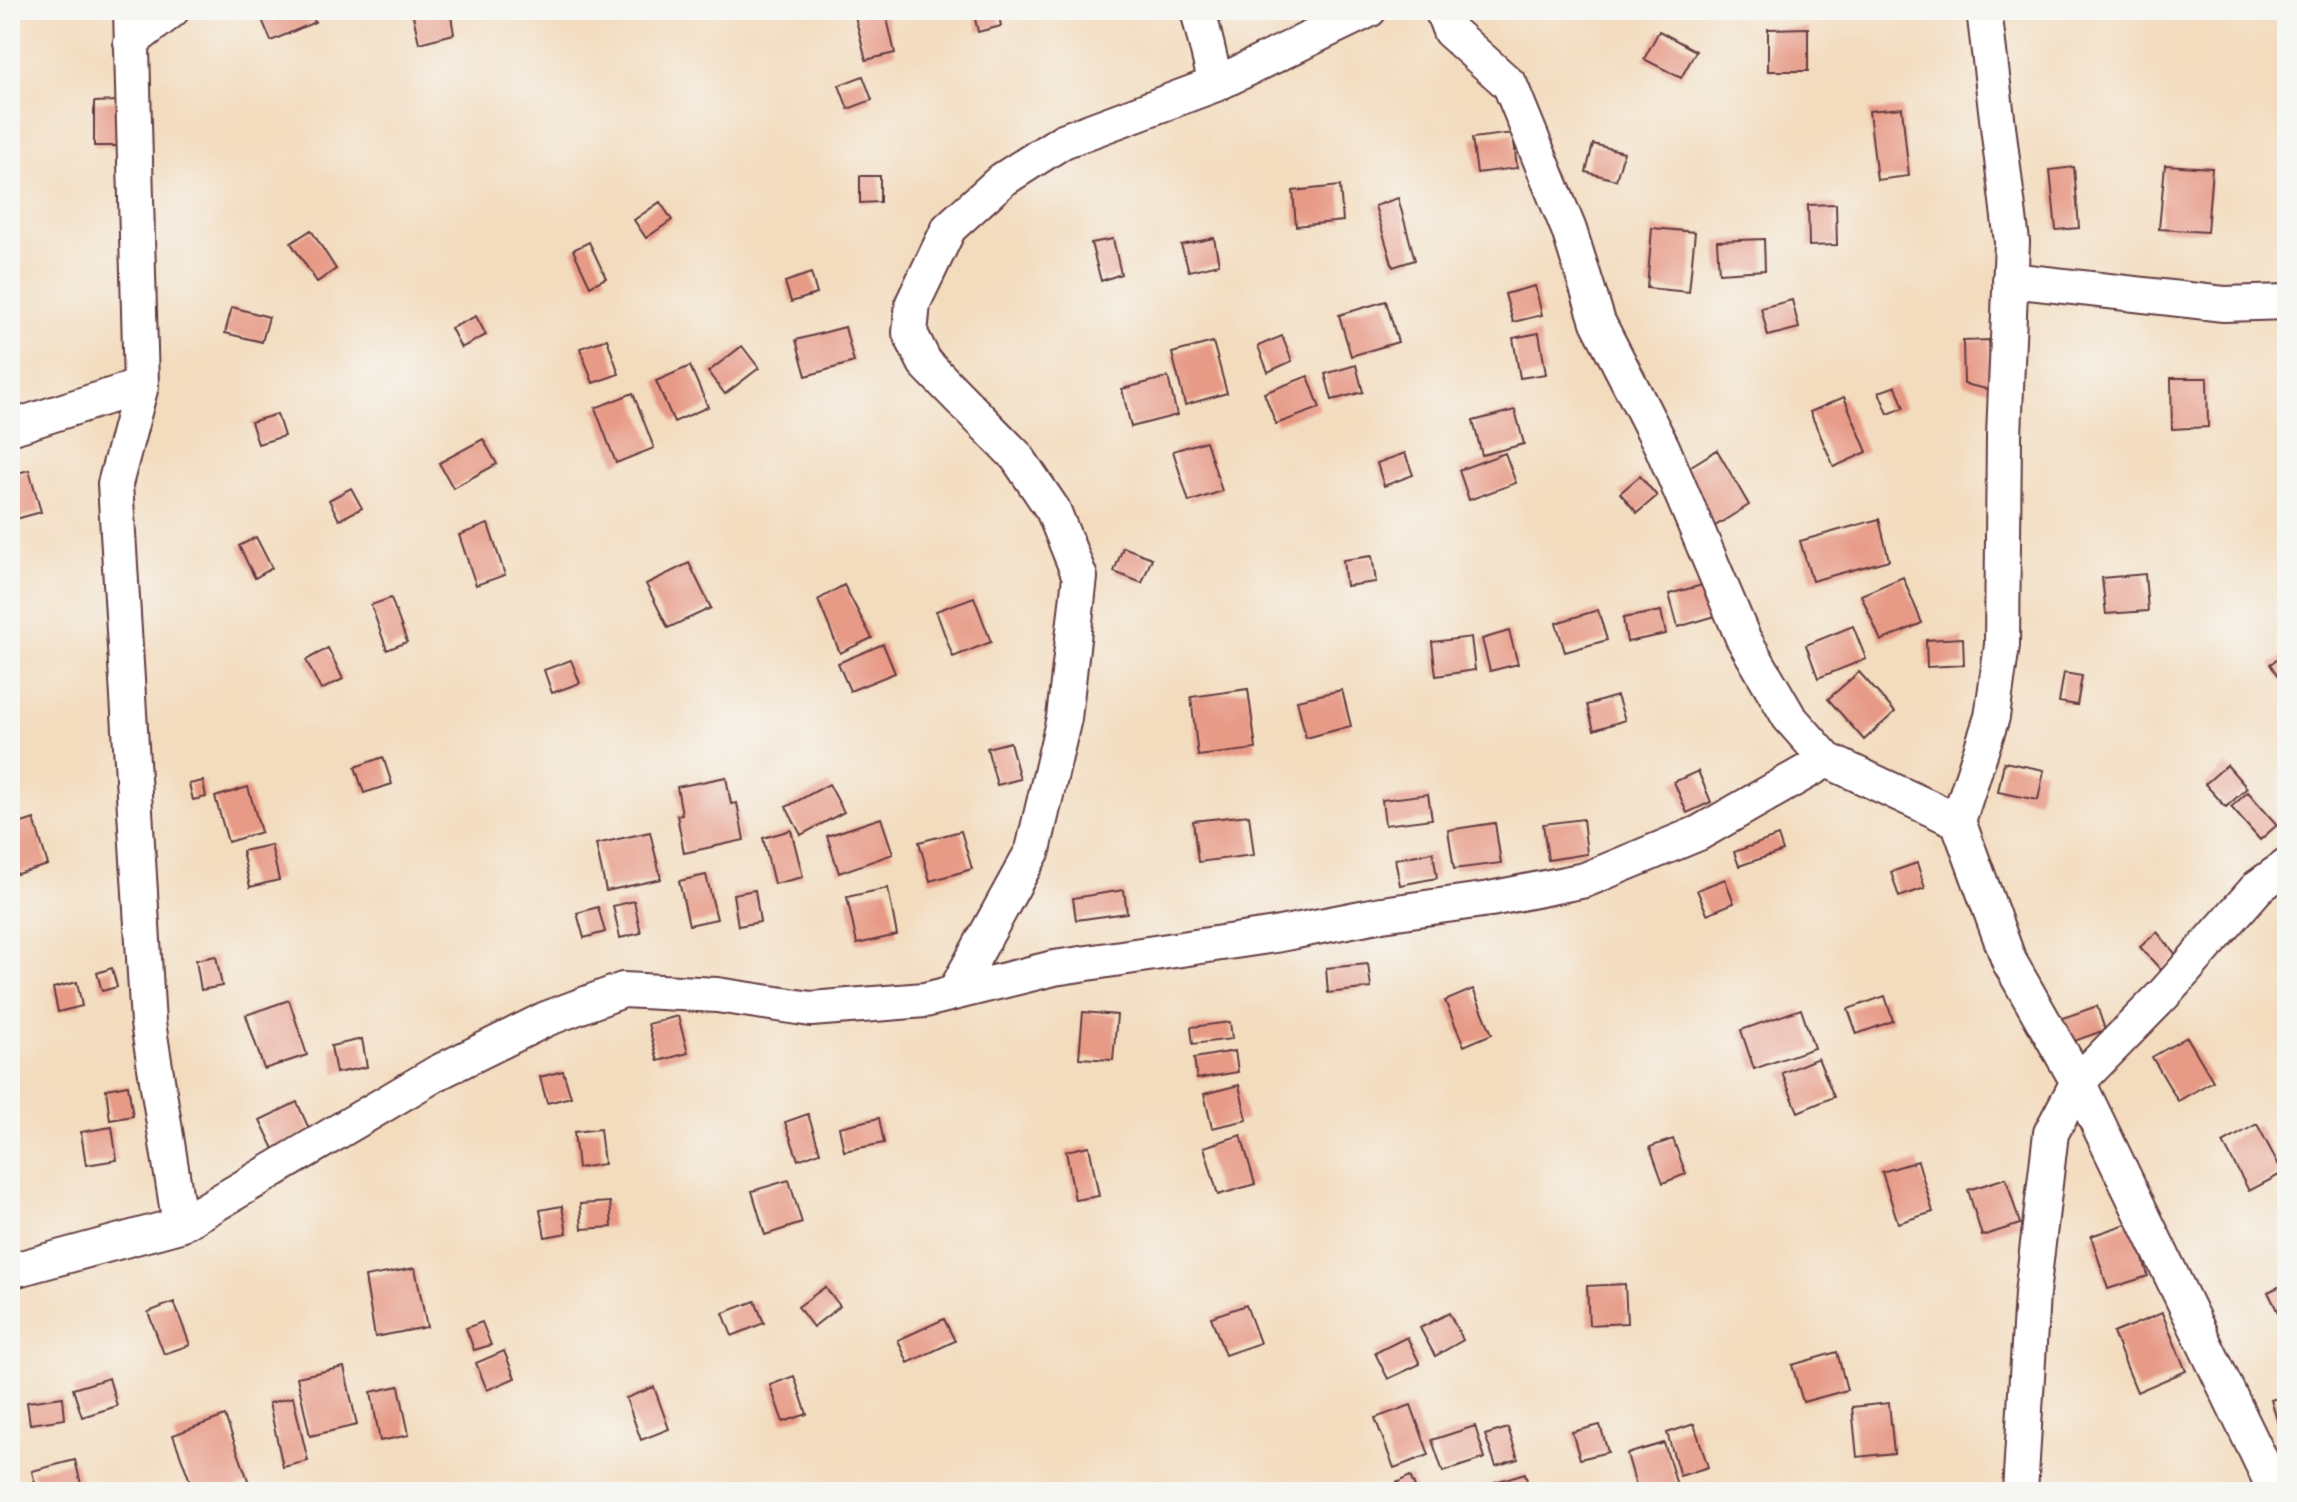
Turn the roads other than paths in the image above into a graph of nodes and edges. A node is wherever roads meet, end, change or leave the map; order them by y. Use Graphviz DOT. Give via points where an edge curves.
graph roads {
  1 [pos="172,10"];
  2 [pos="1198,10"];
  3 [pos="1369,10"];
  4 [pos="1442,10"];
  5 [pos="1984,10"];
  6 [pos="131,26"];
  7 [pos="1216,84"];
  8 [pos="2010,280"];
  9 [pos="2287,302"];
  10 [pos="141,386"];
  11 [pos="10,428"];
  12 [pos="1827,760"];
  13 [pos="1958,821"];
  14 [pos="2287,866"];
  15 [pos="956,990"];
  16 [pos="2078,1082"];
  17 [pos="180,1225"];
  18 [pos="10,1271"];
  19 [pos="2020,1492"];
  20 [pos="2276,1492"];
  1 -- 6 [label="street"];
  2 -- 7 [label="street"];
  3 -- 7 [label="street"];
  4 -- 12 [label="street" via="1450,31 1510,85 1569,230 1598,322 1662,447 1743,638 1789,717"];
  5 -- 8 [label="street" via="2012,242"];
  6 -- 10 [label="street"];
  7 -- 15 [label="street" via="1063,141 1002,180 949,228 913,303 910,333 925,363 1017,457 1053,510 1080,577 1064,718 1033,850"];
  8 -- 9 [label="street" via="2224,304"];
  8 -- 13 [label="street" via="2002,645 1992,717"];
  10 -- 11 [label="street"];
  10 -- 17 [label="street" via="115,484 148,1023"];
  12 -- 13 [label="street"];
  12 -- 15 [label="street" via="1699,833 1585,880 1054,968"];
  13 -- 16 [label="street" via="2009,961"];
  14 -- 16 [label="street" via="2258,887"];
  15 -- 17 [label="street" via="925,1000 811,1009 717,995 623,990 546,1019 437,1073"];
  16 -- 19 [label="street" via="2051,1133 2032,1294"];
  16 -- 20 [label="street"];
  17 -- 18 [label="street"];
}
